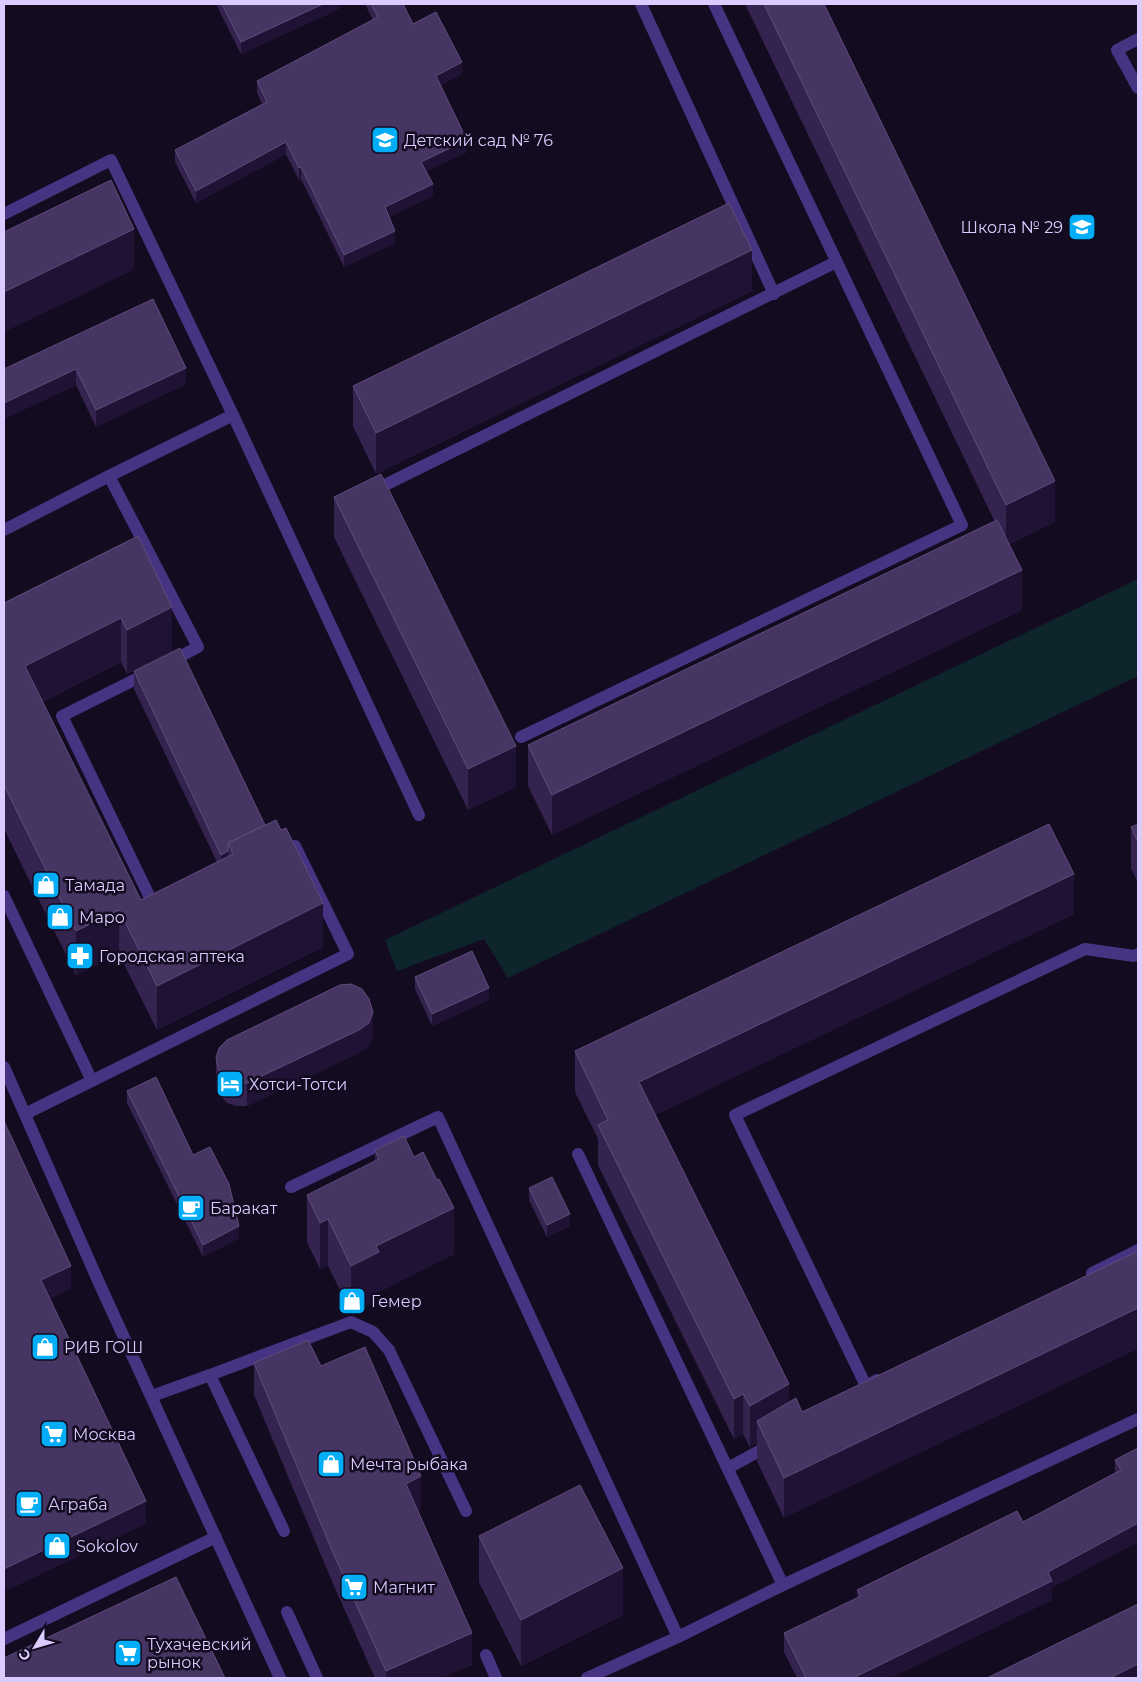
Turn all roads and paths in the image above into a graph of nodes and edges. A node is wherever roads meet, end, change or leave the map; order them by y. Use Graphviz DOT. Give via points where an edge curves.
graph roads {
  1 [pos="641,4"];
  2 [pos="714,4"];
  3 [pos="1138,39"];
  4 [pos="1138,88"];
  5 [pos="4,214"];
  6 [pos="836,262"];
  7 [pos="774,294"];
  8 [pos="233,415"];
  9 [pos="109,476"];
  10 [pos="387,484"];
  11 [pos="4,530"];
  12 [pos="521,737"];
  13 [pos="419,815"];
  14 [pos="270,858"];
  15 [pos="4,896"];
  16 [pos="165,908"];
  17 [pos="1137,958"];
  18 [pos="4,1068"];
  19 [pos="92,1081"];
  20 [pos="25,1114"];
  21 [pos="578,1154"];
  22 [pos="291,1186"];
  23 [pos="1138,1250"];
  24 [pos="1077,1281"];
  25 [pos="892,1373"];
  26 [pos="210,1375"];
  27 [pos="152,1396"];
  28 [pos="1138,1419"];
  29 [pos="783,1437"];
  30 [pos="728,1468"];
  31 [pos="466,1511"];
  32 [pos="284,1531"];
  33 [pos="216,1537"];
  34 [pos="783,1585"];
  35 [pos="287,1612"];
  36 [pos="678,1637"];
  37 [pos="4,1639"];
  38 [pos="486,1655"];
  39 [pos="280,1678"];
  40 [pos="317,1678"];
  41 [pos="496,1678"];
  42 [pos="587,1678"];
  1 -- 7 [label="street"];
  2 -- 6 [label="street"];
  3 -- 4 [label="street" via="1117,50"];
  5 -- 8 [label="street" via="111,160"];
  6 -- 7 [label="street"];
  6 -- 12 [label="street" via="962,525"];
  7 -- 10 [label="street"];
  8 -- 9 [label="street"];
  8 -- 13 [label="street"];
  9 -- 11 [label="street"];
  9 -- 16 [label="street" via="198,647 62,716 157,912"];
  14 -- 19 [label="street" via="296,846 348,954"];
  15 -- 19 [label="street"];
  17 -- 25 [label="street" via="1085,949 735,1115 862,1389"];
  18 -- 20 [label="street"];
  19 -- 20 [label="street"];
  20 -- 27 [label="street"];
  21 -- 30 [label="street"];
  22 -- 36 [label="street" via="438,1117"];
  23 -- 24 [label="street"];
  26 -- 27 [label="street"];
  26 -- 31 [label="street" via="351,1322 373,1332 389,1350"];
  26 -- 32 [label="street"];
  27 -- 33 [label="street"];
  28 -- 34 [label="street"];
  29 -- 30 [label="street"];
  30 -- 34 [label="street"];
  33 -- 37 [label="street"];
  33 -- 39 [label="street"];
  34 -- 36 [label="street"];
  35 -- 40 [label="street"];
  36 -- 42 [label="street"];
  38 -- 41 [label="street"];
}
